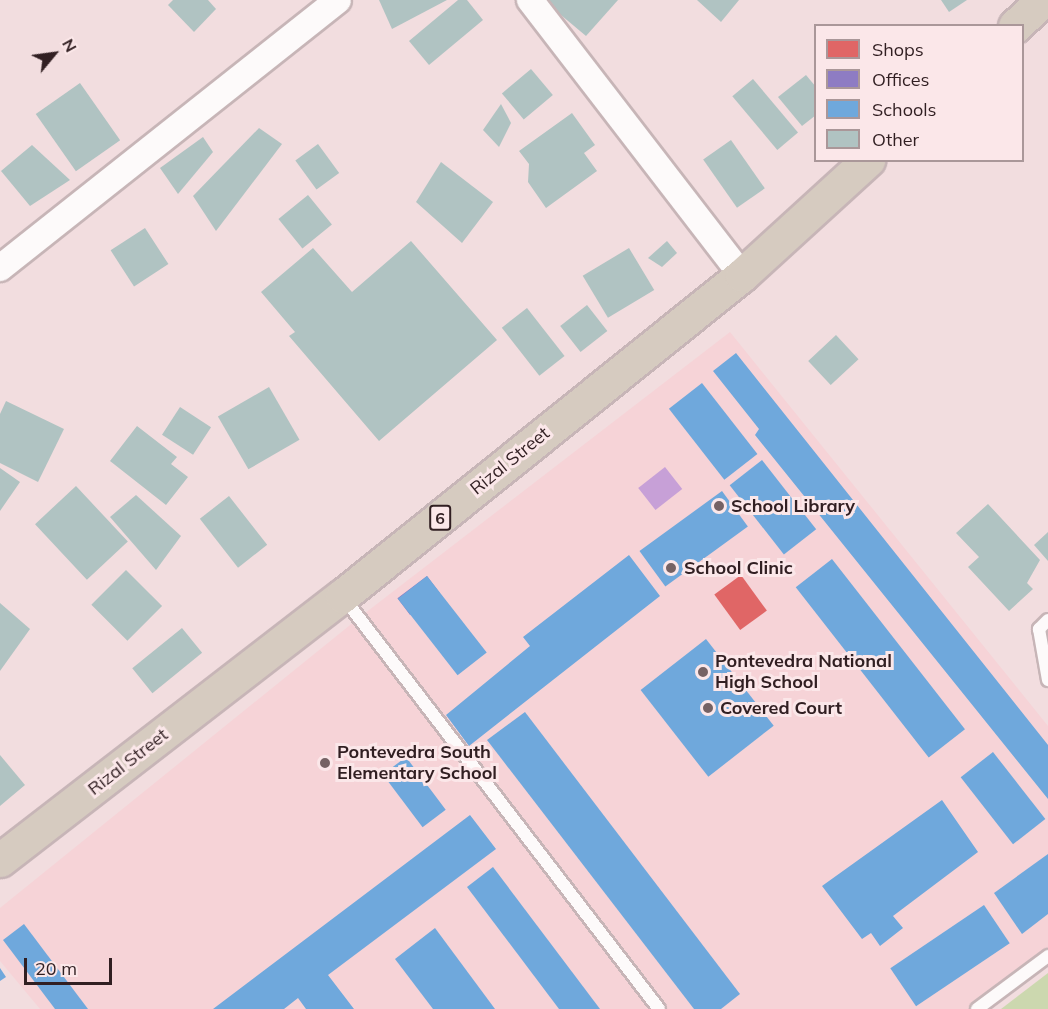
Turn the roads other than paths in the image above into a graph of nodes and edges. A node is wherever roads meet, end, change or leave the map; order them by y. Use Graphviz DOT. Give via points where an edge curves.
graph roads {
  1 [pos="338,0"];
  2 [pos="531,0"];
  3 [pos="1043,0"];
  4 [pos="1017,24"];
  5 [pos="866,162"];
  6 [pos="0,268"];
  7 [pos="742,275"];
  8 [pos="342,596"];
  9 [pos="1048,620"];
  10 [pos="1048,680"];
  11 [pos="0,860"];
  12 [pos="1048,956"];
  13 [pos="659,1009"];
  14 [pos="977,1009"];
  1 -- 6 [label="street"];
  2 -- 7 [label="street"];
  3 -- 4 [label="highway"];
  5 -- 7 [label="highway, Rizal Street / 6"];
  7 -- 8 [label="highway, Rizal Street / 6"];
  8 -- 11 [label="highway, Rizal Street / 6"];
  8 -- 13 [label="lane"];
  9 -- 10 [label="lane" via="1039,628"];
  12 -- 14 [label="lane"];
}
